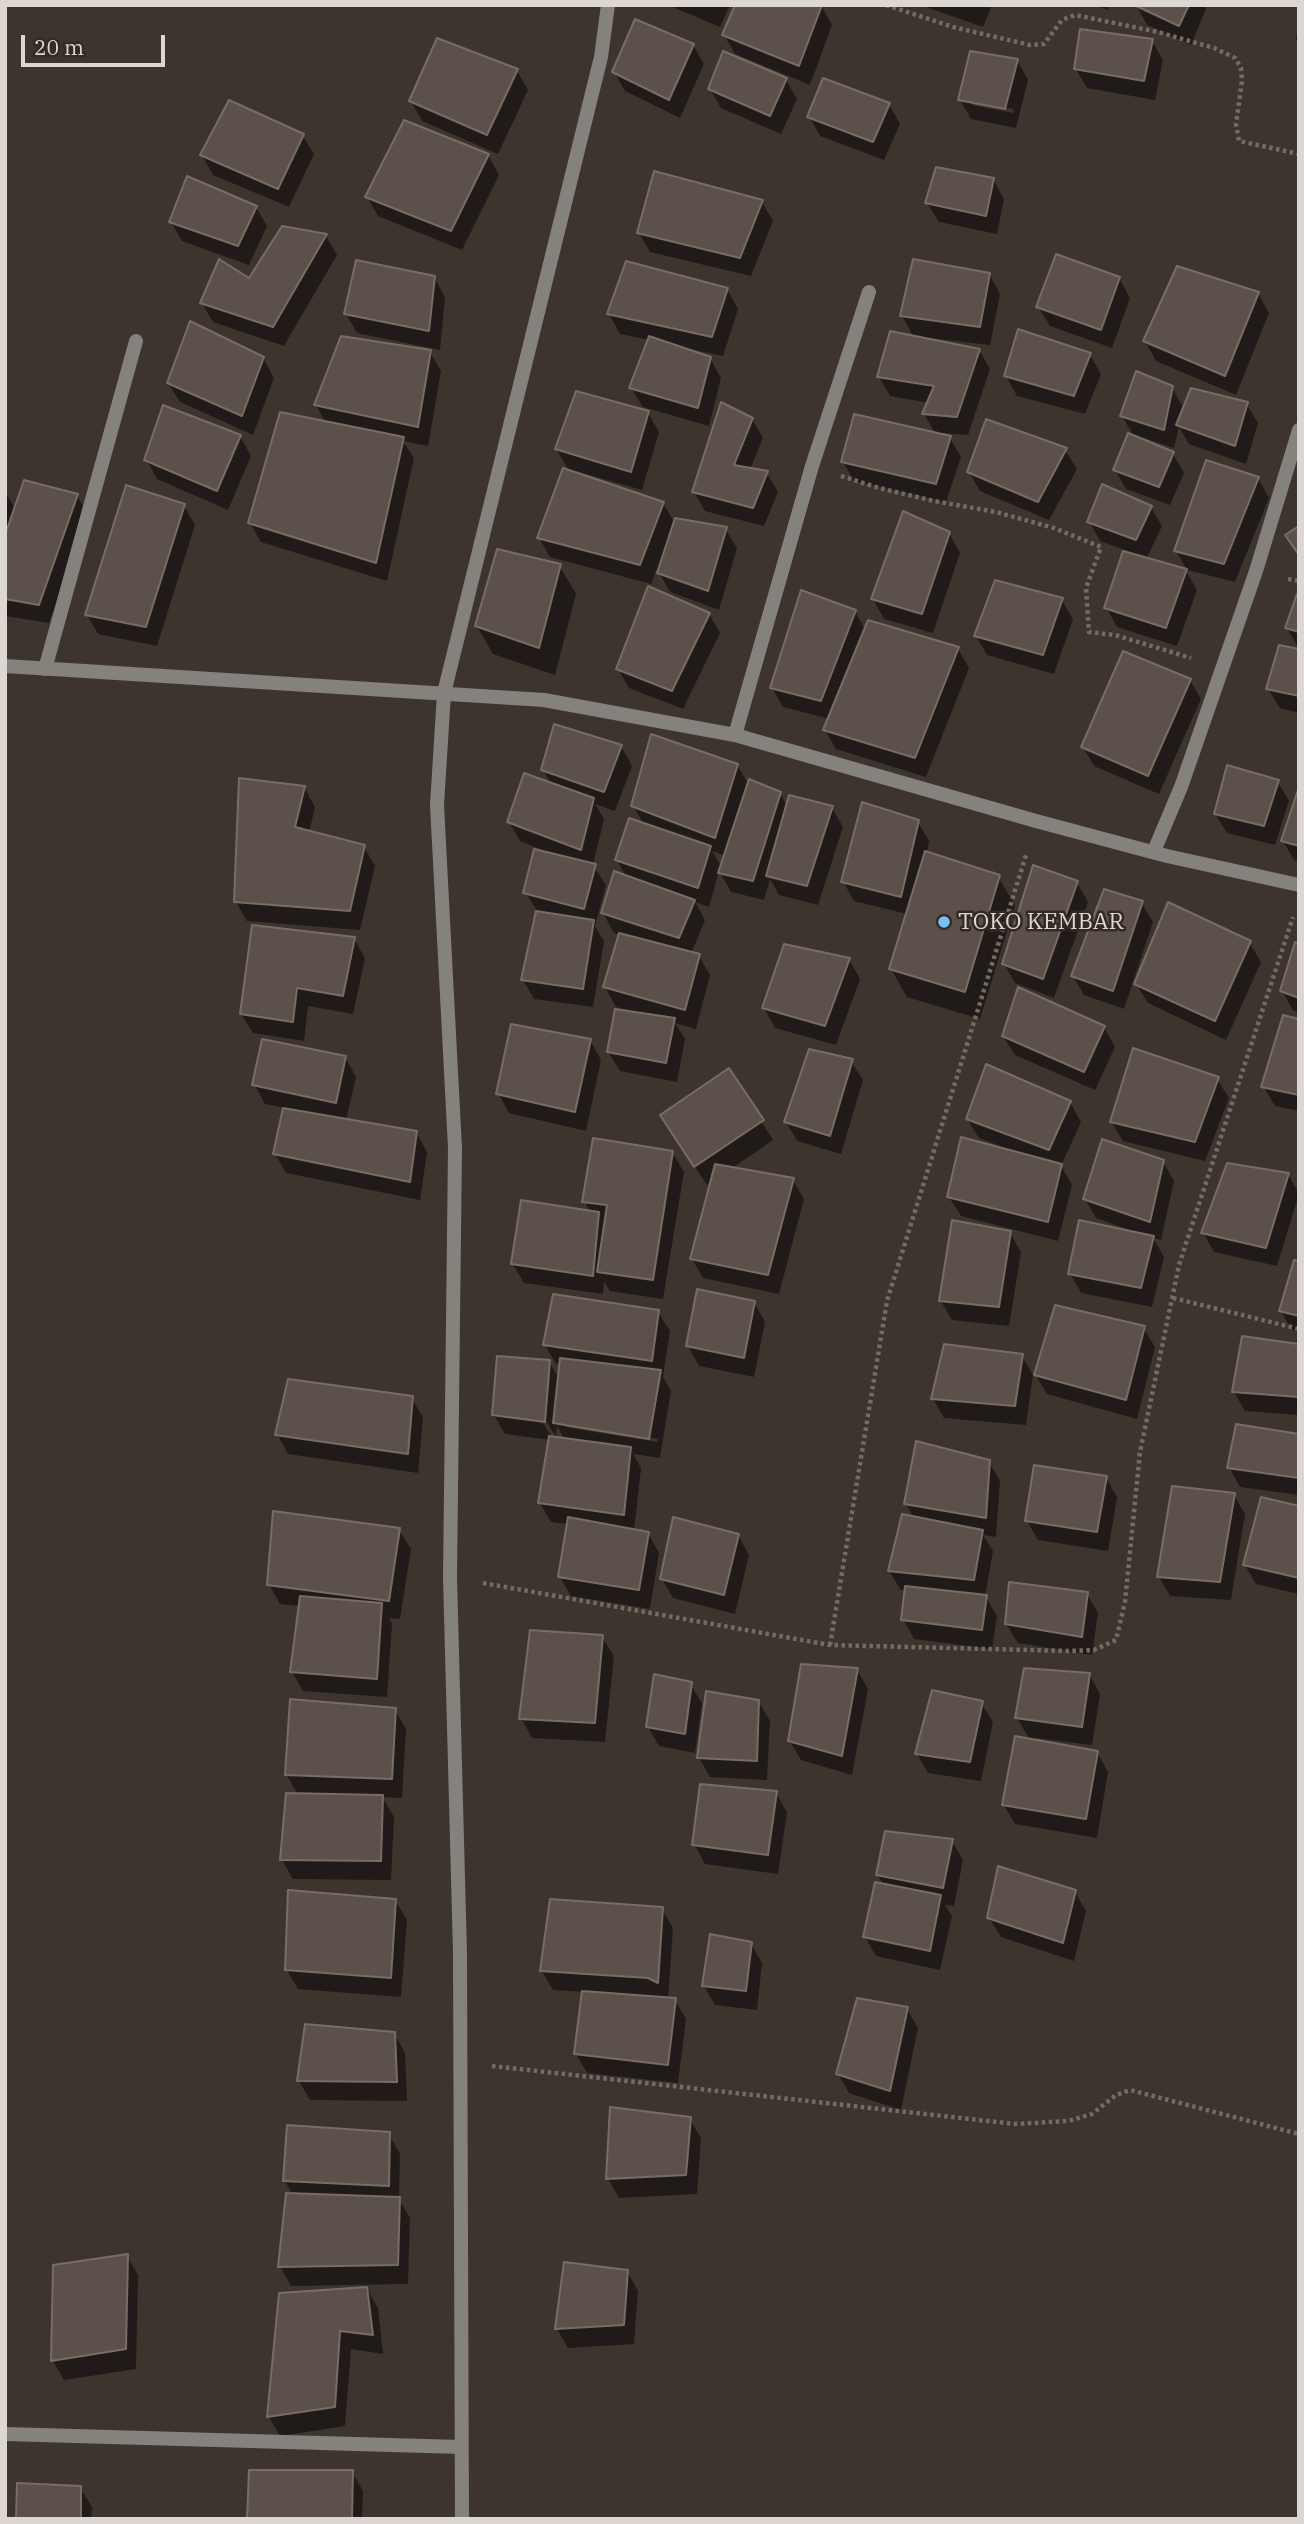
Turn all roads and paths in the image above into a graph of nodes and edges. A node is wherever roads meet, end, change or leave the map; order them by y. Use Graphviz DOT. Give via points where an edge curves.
graph roads {
  1 [pos="608,5"];
  2 [pos="886,5"];
  3 [pos="1299,154"];
  4 [pos="869,292"];
  5 [pos="136,341"];
  6 [pos="1299,430"];
  7 [pos="813,466"];
  8 [pos="5,666"];
  9 [pos="45,669"];
  10 [pos="1221,671"];
  11 [pos="443,693"];
  12 [pos="736,735"];
  13 [pos="1036,821"];
  14 [pos="1154,851"];
  15 [pos="1299,885"];
  16 [pos="1294,913"];
  17 [pos="1172,1298"];
  18 [pos="1299,1329"];
  19 [pos="450,1577"];
  20 [pos="830,1645"];
  21 [pos="460,2063"];
  22 [pos="1299,2134"];
  23 [pos="5,2434"];
  24 [pos="461,2447"];
  25 [pos="463,2519"];
  1 -- 11 [label="street" via="601,57"];
  2 -- 3 [label="path" via="1030,45 1045,44 1062,20 1075,15 1214,48 1235,58 1241,68 1239,141"];
  4 -- 7 [label="street"];
  5 -- 9 [label="street"];
  6 -- 10 [label="street"];
  7 -- 10 [label="path" via="879,488 1019,518 1101,547 1086,587 1089,632 1146,643"];
  7 -- 12 [label="street"];
  8 -- 9 [label="street"];
  9 -- 11 [label="street"];
  10 -- 14 [label="street"];
  11 -- 12 [label="street" via="544,700"];
  11 -- 19 [label="street" via="437,805 455,1147"];
  12 -- 13 [label="street"];
  13 -- 14 [label="street"];
  13 -- 20 [label="path" via="887,1301"];
  14 -- 15 [label="street"];
  16 -- 17 [label="path"];
  17 -- 18 [label="path"];
  17 -- 20 [label="path" via="1140,1452 1125,1602 1116,1640 1094,1650 1069,1651"];
  19 -- 20 [label="path"];
  19 -- 21 [label="street"];
  21 -- 22 [label="path" via="1016,2124 1068,2121 1092,2114 1130,2090"];
  21 -- 24 [label="street"];
  23 -- 24 [label="street"];
  24 -- 25 [label="street"];
}
